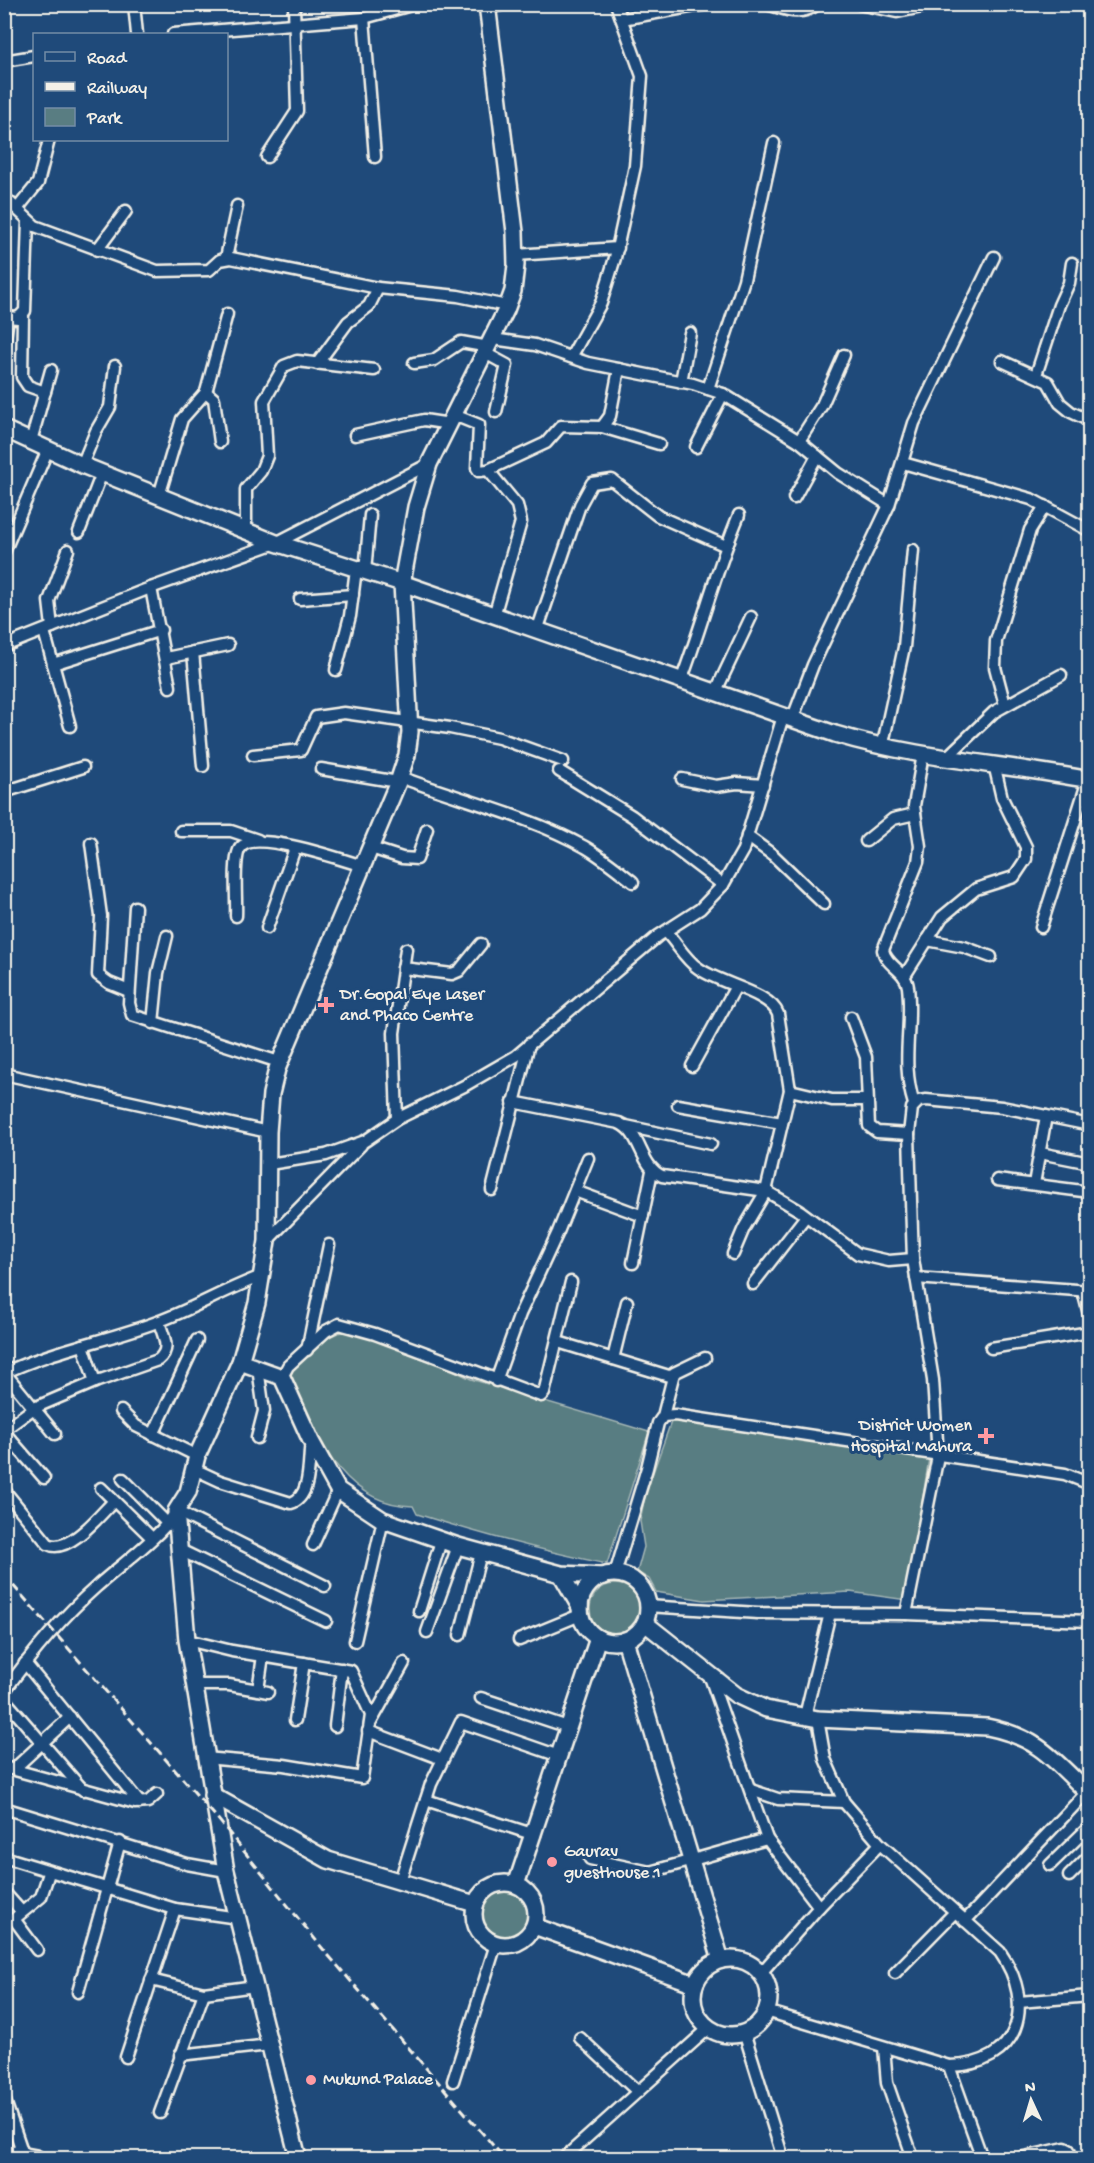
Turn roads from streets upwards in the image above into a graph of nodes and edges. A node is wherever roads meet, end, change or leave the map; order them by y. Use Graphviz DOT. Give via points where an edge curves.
graph roads {
  1 [pos="134,4"];
  2 [pos="294,4"];
  3 [pos="415,4"];
  4 [pos="505,4"];
  5 [pos="616,4"];
  6 [pos="767,4"];
  7 [pos="818,4"];
  8 [pos="860,4"];
  9 [pos="938,4"];
  10 [pos="702,5"];
  11 [pos="487,6"];
  12 [pos="667,8"];
  13 [pos="364,18"];
  14 [pos="622,19"];
  15 [pos="296,22"];
  16 [pos="137,33"];
  17 [pos="183,33"];
  18 [pos="33,56"];
  19 [pos="4,61"];
  20 [pos="49,141"];
  21 [pos="774,143"];
  22 [pos="267,157"];
  23 [pos="375,157"];
  24 [pos="4,197"];
  25 [pos="237,206"];
  26 [pos="17,209"];
  27 [pos="126,211"];
  28 [pos="28,220"];
  29 [pos="618,248"];
  30 [pos="97,250"];
  31 [pos="516,255"];
  32 [pos="994,257"];
  33 [pos="226,258"];
  34 [pos="1072,263"];
  35 [pos="378,288"];
  36 [pos="507,306"];
  37 [pos="227,314"];
  38 [pos="23,316"];
  39 [pos="6,317"];
  40 [pos="690,333"];
  41 [pos="4,346"];
  42 [pos="489,346"];
  43 [pos="844,355"];
  44 [pos="572,357"];
  45 [pos="1002,361"];
  46 [pos="414,363"];
  47 [pos="317,364"];
  48 [pos="115,366"];
  49 [pos="620,369"];
  50 [pos="51,370"];
  51 [pos="374,370"];
  52 [pos="1036,375"];
  53 [pos="681,382"];
  54 [pos="708,389"];
  55 [pos="45,392"];
  56 [pos="206,392"];
  57 [pos="723,394"];
  58 [pos="496,412"];
  59 [pos="452,420"];
  60 [pos="1089,421"];
  61 [pos="602,427"];
  62 [pos="5,431"];
  63 [pos="355,435"];
  64 [pos="30,441"];
  65 [pos="799,441"];
  66 [pos="220,442"];
  67 [pos="659,444"];
  68 [pos="696,447"];
  69 [pos="48,449"];
  70 [pos="817,456"];
  71 [pos="903,463"];
  72 [pos="429,464"];
  73 [pos="82,465"];
  74 [pos="488,470"];
  75 [pos="102,473"];
  76 [pos="159,496"];
  77 [pos="794,498"];
  78 [pos="889,505"];
  79 [pos="1045,506"];
  80 [pos="370,515"];
  81 [pos="739,515"];
  82 [pos="246,530"];
  83 [pos="1089,531"];
  84 [pos="79,532"];
  85 [pos="276,543"];
  86 [pos="726,546"];
  87 [pos="68,550"];
  88 [pos="913,550"];
  89 [pos="4,552"];
  90 [pos="360,571"];
  91 [pos="402,582"];
  92 [pos="151,588"];
  93 [pos="353,595"];
  94 [pos="300,599"];
  95 [pos="494,616"];
  96 [pos="751,616"];
  97 [pos="48,629"];
  98 [pos="161,630"];
  99 [pos="537,631"];
  100 [pos="228,645"];
  101 [pos="4,646"];
  102 [pos="193,652"];
  103 [pos="166,658"];
  104 [pos="53,664"];
  105 [pos="336,670"];
  106 [pos="1061,675"];
  107 [pos="681,681"];
  108 [pos="170,687"];
  109 [pos="715,693"];
  110 [pos="1005,705"];
  111 [pos="788,718"];
  112 [pos="410,724"];
  113 [pos="70,726"];
  114 [pos="882,748"];
  115 [pos="923,754"];
  116 [pos="253,755"];
  117 [pos="946,758"];
  118 [pos="994,764"];
  119 [pos="203,766"];
  120 [pos="83,767"];
  121 [pos="321,769"];
  122 [pos="682,779"];
  123 [pos="399,780"];
  124 [pos="1089,780"];
  125 [pos="763,785"];
  126 [pos="4,792"];
  127 [pos="915,814"];
  128 [pos="427,829"];
  129 [pos="181,831"];
  130 [pos="747,836"];
  131 [pos="258,840"];
  132 [pos="866,841"];
  133 [pos="91,843"];
  134 [pos="295,848"];
  135 [pos="371,848"];
  136 [pos="363,866"];
  137 [pos="633,882"];
  138 [pos="723,885"];
  139 [pos="824,904"];
  140 [pos="135,907"];
  141 [pos="236,916"];
  142 [pos="1041,927"];
  143 [pos="267,928"];
  144 [pos="667,933"];
  145 [pos="167,936"];
  146 [pos="927,940"];
  147 [pos="481,944"];
  148 [pos="406,949"];
  149 [pos="992,957"];
  150 [pos="403,968"];
  151 [pos="904,977"];
  152 [pos="735,988"];
  153 [pos="129,991"];
  154 [pos="851,1017"];
  155 [pos="153,1023"];
  156 [pos="529,1044"];
  157 [pos="279,1062"];
  158 [pos="692,1066"];
  159 [pos="4,1074"];
  160 [pos="790,1090"];
  161 [pos="867,1100"];
  162 [pos="513,1102"];
  163 [pos="914,1104"];
  164 [pos="678,1105"];
  165 [pos="1046,1116"];
  166 [pos="397,1119"];
  167 [pos="782,1123"];
  168 [pos="1089,1125"];
  169 [pos="626,1126"];
  170 [pos="268,1132"];
  171 [pos="909,1134"];
  172 [pos="365,1141"];
  173 [pos="711,1144"];
  174 [pos="1040,1153"];
  175 [pos="588,1158"];
  176 [pos="1089,1163"];
  177 [pos="269,1164"];
  178 [pos="652,1171"];
  179 [pos="997,1180"];
  180 [pos="1034,1184"];
  181 [pos="492,1190"];
  182 [pos="575,1191"];
  183 [pos="766,1191"];
  184 [pos="1089,1192"];
  185 [pos="643,1216"];
  186 [pos="806,1216"];
  187 [pos="267,1241"];
  188 [pos="329,1245"];
  189 [pos="733,1254"];
  190 [pos="913,1259"];
  191 [pos="633,1263"];
  192 [pos="262,1276"];
  193 [pos="916,1278"];
  194 [pos="571,1282"];
  195 [pos="753,1284"];
  196 [pos="1086,1291"];
  197 [pos="627,1302"];
  198 [pos="1089,1318"];
  199 [pos="159,1322"];
  200 [pos="1089,1332"];
  201 [pos="196,1340"];
  202 [pos="558,1342"];
  203 [pos="83,1345"];
  204 [pos="991,1348"];
  205 [pos="307,1351"];
  206 [pos="705,1358"];
  207 [pos="613,1359"];
  208 [pos="240,1362"];
  209 [pos="258,1368"];
  210 [pos="5,1373"];
  211 [pos="282,1377"];
  212 [pos="672,1377"];
  213 [pos="496,1381"];
  214 [pos="95,1382"];
  215 [pos="34,1408"];
  216 [pos="121,1411"];
  217 [pos="663,1416"];
  218 [pos="4,1431"];
  219 [pos="55,1434"];
  220 [pos="153,1435"];
  221 [pos="256,1438"];
  222 [pos="311,1441"];
  223 [pos="938,1456"];
  224 [pos="195,1462"];
  225 [pos="44,1478"];
  226 [pos="123,1479"];
  227 [pos="1089,1484"];
  228 [pos="101,1488"];
  229 [pos="4,1490"];
  230 [pos="338,1490"];
  231 [pos="113,1502"];
  232 [pos="173,1518"];
  233 [pos="383,1520"];
  234 [pos="151,1537"];
  235 [pos="441,1541"];
  236 [pos="313,1545"];
  237 [pos="458,1546"];
  238 [pos="178,1549"];
  239 [pos="481,1553"];
  240 [pos="561,1574"];
  241 [pos="609,1575"];
  242 [pos="325,1586"];
  243 [pos="647,1605"];
  244 [pos="419,1611"];
  245 [pos="580,1611"];
  246 [pos="830,1612"];
  247 [pos="906,1614"];
  248 [pos="326,1621"];
  249 [pos="1089,1621"];
  250 [pos="645,1623"];
  251 [pos="427,1632"];
  252 [pos="460,1635"];
  253 [pos="598,1638"];
  254 [pos="187,1640"];
  255 [pos="519,1640"];
  256 [pos="625,1640"];
  257 [pos="355,1641"];
  258 [pos="263,1656"];
  259 [pos="25,1663"];
  260 [pos="304,1663"];
  261 [pos="404,1663"];
  262 [pos="342,1669"];
  263 [pos="709,1673"];
  264 [pos="194,1685"];
  265 [pos="4,1692"];
  266 [pos="481,1698"];
  267 [pos="4,1700"];
  268 [pos="70,1717"];
  269 [pos="812,1718"];
  270 [pos="295,1720"];
  271 [pos="335,1726"];
  272 [pos="568,1727"];
  273 [pos="369,1728"];
  274 [pos="42,1743"];
  275 [pos="559,1756"];
  276 [pos="205,1758"];
  277 [pos="442,1759"];
  278 [pos="8,1770"];
  279 [pos="84,1790"];
  280 [pos="751,1790"];
  281 [pos="157,1794"];
  282 [pos="212,1794"];
  283 [pos="1088,1794"];
  284 [pos="426,1800"];
  285 [pos="844,1802"];
  286 [pos="140,1803"];
  287 [pos="4,1808"];
  288 [pos="1089,1826"];
  289 [pos="535,1835"];
  290 [pos="767,1839"];
  291 [pos="120,1842"];
  292 [pos="880,1844"];
  293 [pos="1089,1855"];
  294 [pos="4,1857"];
  295 [pos="590,1858"];
  296 [pos="690,1859"];
  297 [pos="1050,1864"];
  298 [pos="226,1871"];
  299 [pos="50,1873"];
  300 [pos="1069,1876"];
  301 [pos="400,1881"];
  302 [pos="516,1885"];
  303 [pos="106,1890"];
  304 [pos="4,1892"];
  305 [pos="476,1904"];
  306 [pos="819,1907"];
  307 [pos="175,1909"];
  308 [pos="21,1911"];
  309 [pos="955,1912"];
  310 [pos="238,1918"];
  311 [pos="965,1921"];
  312 [pos="534,1926"];
  313 [pos="496,1944"];
  314 [pos="37,1950"];
  315 [pos="721,1960"];
  316 [pos="895,1973"];
  317 [pos="760,1974"];
  318 [pos="151,1980"];
  319 [pos="695,1984"];
  320 [pos="255,1986"];
  321 [pos="78,1992"];
  322 [pos="204,1993"];
  323 [pos="1089,1996"];
  324 [pos="1019,2002"];
  325 [pos="766,2011"];
  326 [pos="709,2028"];
  327 [pos="744,2032"];
  328 [pos="580,2038"];
  329 [pos="270,2045"];
  330 [pos="884,2047"];
  331 [pos="180,2055"];
  332 [pos="126,2057"];
  333 [pos="949,2066"];
  334 [pos="453,2081"];
  335 [pos="638,2092"];
  336 [pos="4,2098"];
  337 [pos="160,2113"];
  338 [pos="4,2152"];
  339 [pos="30,2156"];
  340 [pos="298,2158"];
  341 [pos="564,2158"];
  342 [pos="781,2158"];
  343 [pos="913,2158"];
  344 [pos="982,2158"];
  345 [pos="1020,2158"];
  346 [pos="1071,2158"];
  1 -- 16 [label="street"];
  2 -- 15 [label="street"];
  3 -- 13 [label="street"];
  4 -- 11 [label="street"];
  5 -- 14 [label="street"];
  6 -- 7 [label="street" via="797,13 805,13"];
  8 -- 9 [label="street" via="897,12"];
  10 -- 12 [label="street"];
  11 -- 31 [label="street"];
  12 -- 14 [label="street"];
  13 -- 15 [label="street"];
  13 -- 23 [label="street"];
  14 -- 29 [label="street" via="639,63 643,89 635,166"];
  15 -- 17 [label="street"];
  15 -- 22 [label="street" via="297,111"];
  18 -- 19 [label="street"];
  20 -- 26 [label="street" via="38,183"];
  21 -- 54 [label="street" via="744,280"];
  24 -- 26 [label="street"];
  25 -- 33 [label="street"];
  26 -- 28 [label="street"];
  27 -- 30 [label="street"];
  28 -- 30 [label="street" via="34,226"];
  28 -- 38 [label="street"];
  29 -- 31 [label="street"];
  29 -- 44 [label="street" via="601,303"];
  30 -- 33 [label="street" via="157,271 209,270"];
  31 -- 36 [label="street" via="513,291"];
  32 -- 71 [label="street" via="914,423"];
  33 -- 35 [label="street"];
  34 -- 52 [label="street" via="1069,283"];
  35 -- 36 [label="street" via="458,296"];
  35 -- 47 [label="street" via="369,306 348,322"];
  36 -- 42 [label="street"];
  37 -- 56 [label="street"];
  38 -- 39 [label="street"];
  38 -- 55 [label="street" via="22,377 28,386"];
  39 -- 41 [label="street"];
  40 -- 53 [label="street"];
  42 -- 44 [label="street" via="535,345"];
  42 -- 46 [label="street" via="461,342 434,360"];
  42 -- 58 [label="street" via="507,364"];
  42 -- 59 [label="street"];
  43 -- 65 [label="street" via="822,405"];
  44 -- 49 [label="street"];
  45 -- 52 [label="street"];
  47 -- 51 [label="street"];
  47 -- 82 [label="street" via="290,362 284,366 264,401 267,456 246,489"];
  48 -- 73 [label="street" via="110,407"];
  49 -- 53 [label="street"];
  49 -- 61 [label="street" via="610,416"];
  50 -- 55 [label="street"];
  52 -- 60 [label="street" via="1048,382 1065,407"];
  53 -- 54 [label="street"];
  54 -- 57 [label="street"];
  55 -- 64 [label="street"];
  56 -- 66 [label="street" via="214,399"];
  56 -- 76 [label="street" via="182,419"];
  57 -- 65 [label="street"];
  57 -- 68 [label="street"];
  59 -- 63 [label="street" via="424,420"];
  59 -- 72 [label="street"];
  59 -- 74 [label="street" via="479,425 477,468"];
  61 -- 67 [label="street"];
  61 -- 74 [label="street" via="561,426 546,443"];
  62 -- 64 [label="street"];
  64 -- 69 [label="street"];
  65 -- 70 [label="street"];
  69 -- 73 [label="street"];
  69 -- 89 [label="street"];
  70 -- 77 [label="street"];
  70 -- 78 [label="street"];
  71 -- 78 [label="street"];
  71 -- 79 [label="street" via="937,470"];
  72 -- 85 [label="street"];
  72 -- 91 [label="street" via="416,507"];
  73 -- 75 [label="street"];
  74 -- 95 [label="street" via="517,505 520,522"];
  75 -- 76 [label="street"];
  75 -- 84 [label="street"];
  76 -- 82 [label="street"];
  78 -- 111 [label="street"];
  79 -- 83 [label="street"];
  79 -- 110 [label="street" via="1030,530 996,641 995,667"];
  80 -- 90 [label="street"];
  81 -- 86 [label="street"];
  82 -- 85 [label="street"];
  85 -- 90 [label="street"];
  85 -- 92 [label="street"];
  86 -- 99 [label="street" via="658,516 612,480 592,483 580,505"];
  86 -- 107 [label="street"];
  87 -- 97 [label="street" via="49,601"];
  88 -- 114 [label="street" via="904,647"];
  90 -- 91 [label="street"];
  90 -- 93 [label="street"];
  91 -- 95 [label="street"];
  91 -- 112 [label="street"];
  92 -- 97 [label="street"];
  92 -- 98 [label="street"];
  93 -- 94 [label="street"];
  93 -- 105 [label="street"];
  95 -- 99 [label="street"];
  96 -- 109 [label="street"];
  97 -- 101 [label="street"];
  97 -- 104 [label="street"];
  98 -- 103 [label="street"];
  98 -- 104 [label="street"];
  99 -- 107 [label="street"];
  100 -- 102 [label="street"];
  102 -- 103 [label="street"];
  102 -- 119 [label="street"];
  103 -- 108 [label="street"];
  104 -- 113 [label="street"];
  106 -- 110 [label="street"];
  107 -- 109 [label="street"];
  109 -- 111 [label="street"];
  110 -- 117 [label="street"];
  111 -- 114 [label="street"];
  111 -- 125 [label="street"];
  112 -- 116 [label="street" via="322,714 316,717 301,750"];
  112 -- 123 [label="street" via="407,755"];
  112 -- 138 [label="street" via="499,738 561,766"];
  114 -- 115 [label="street"];
  115 -- 117 [label="street"];
  115 -- 127 [label="street" via="914,797"];
  117 -- 118 [label="street"];
  118 -- 124 [label="street"];
  118 -- 146 [label="street" via="1002,798 1026,847 1026,859 1014,877 983,886 959,902 937,923"];
  120 -- 126 [label="street"];
  121 -- 123 [label="street"];
  122 -- 125 [label="street" via="716,786"];
  123 -- 135 [label="street"];
  123 -- 137 [label="street" via="514,815 561,835 602,858"];
  124 -- 142 [label="street"];
  125 -- 130 [label="street"];
  127 -- 132 [label="street" via="889,821"];
  127 -- 151 [label="street" via="918,862 883,950 886,960"];
  128 -- 135 [label="street" via="417,859"];
  129 -- 131 [label="street" via="231,831"];
  130 -- 138 [label="street"];
  130 -- 139 [label="street"];
  131 -- 134 [label="street"];
  131 -- 141 [label="street" via="246,843 238,851"];
  133 -- 153 [label="street" via="101,916 98,975"];
  134 -- 136 [label="street"];
  134 -- 143 [label="street"];
  135 -- 136 [label="street"];
  136 -- 157 [label="street"];
  138 -- 144 [label="street" via="700,909"];
  140 -- 153 [label="street"];
  144 -- 152 [label="street" via="697,968"];
  144 -- 156 [label="street" via="658,936"];
  145 -- 155 [label="street" via="158,973"];
  146 -- 149 [label="street"];
  146 -- 151 [label="street"];
  147 -- 150 [label="street" via="459,972"];
  148 -- 150 [label="street"];
  150 -- 166 [label="street" via="394,1033"];
  151 -- 163 [label="street" via="908,987 907,1074"];
  152 -- 158 [label="street"];
  152 -- 160 [label="street" via="765,998 776,1008"];
  153 -- 155 [label="street" via="132,1015"];
  154 -- 161 [label="street" via="866,1058"];
  155 -- 157 [label="street"];
  156 -- 162 [label="street"];
  156 -- 166 [label="street" via="516,1056 464,1086"];
  157 -- 170 [label="street"];
  159 -- 170 [label="street"];
  160 -- 161 [label="street" via="832,1100"];
  160 -- 167 [label="street"];
  161 -- 171 [label="street" via="871,1129"];
  162 -- 169 [label="street"];
  162 -- 181 [label="street"];
  163 -- 165 [label="street" via="926,1100 1002,1107"];
  163 -- 171 [label="street"];
  164 -- 167 [label="street"];
  165 -- 168 [label="street"];
  165 -- 174 [label="street"];
  166 -- 172 [label="street"];
  167 -- 183 [label="street"];
  169 -- 173 [label="street"];
  169 -- 178 [label="street"];
  170 -- 177 [label="street"];
  171 -- 190 [label="street"];
  172 -- 177 [label="street" via="326,1155"];
  172 -- 187 [label="street"];
  174 -- 176 [label="street"];
  174 -- 180 [label="street"];
  175 -- 182 [label="street"];
  177 -- 187 [label="street"];
  178 -- 183 [label="street" via="662,1176"];
  178 -- 185 [label="street"];
  179 -- 180 [label="street"];
  180 -- 184 [label="street"];
  182 -- 185 [label="street"];
  182 -- 213 [label="street" via="520,1314"];
  183 -- 186 [label="street"];
  183 -- 189 [label="street"];
  185 -- 191 [label="street"];
  186 -- 190 [label="street" via="858,1254 889,1261"];
  186 -- 195 [label="street"];
  187 -- 192 [label="street"];
  188 -- 205 [label="street"];
  190 -- 193 [label="street"];
  192 -- 199 [label="street"];
  192 -- 208 [label="street"];
  193 -- 196 [label="street"];
  193 -- 223 [label="street" via="933,1380"];
  194 -- 202 [label="street"];
  196 -- 198 [label="street"];
  197 -- 207 [label="street"];
  199 -- 203 [label="street"];
  199 -- 214 [label="street" via="166,1347 163,1356 152,1364"];
  200 -- 204 [label="street"];
  201 -- 220 [label="street"];
  202 -- 207 [label="street"];
  202 -- 213 [label="street" via="541,1396"];
  203 -- 210 [label="street"];
  203 -- 214 [label="street"];
  205 -- 211 [label="street" via="288,1366"];
  205 -- 213 [label="street" via="326,1330 339,1324 353,1326"];
  206 -- 212 [label="street" via="679,1369"];
  207 -- 212 [label="street"];
  208 -- 209 [label="street"];
  208 -- 224 [label="street"];
  209 -- 211 [label="street"];
  209 -- 221 [label="street" via="264,1411"];
  210 -- 215 [label="street"];
  211 -- 222 [label="street"];
  212 -- 217 [label="street"];
  214 -- 215 [label="street"];
  215 -- 218 [label="street"];
  215 -- 219 [label="street"];
  216 -- 220 [label="street"];
  217 -- 223 [label="street"];
  217 -- 241 [label="street"];
  218 -- 225 [label="street"];
  220 -- 224 [label="street"];
  222 -- 224 [label="street" via="307,1485 299,1500 291,1503 220,1481"];
  222 -- 230 [label="street"];
  223 -- 227 [label="street" via="1065,1474"];
  223 -- 247 [label="street"];
  224 -- 232 [label="street" via="188,1492"];
  226 -- 232 [label="street"];
  228 -- 231 [label="street"];
  229 -- 231 [label="street" via="48,1544 58,1547 70,1543"];
  230 -- 233 [label="street"];
  230 -- 236 [label="street"];
  231 -- 234 [label="street"];
  232 -- 234 [label="street"];
  232 -- 238 [label="street"];
  232 -- 242 [label="street"];
  233 -- 235 [label="street"];
  233 -- 257 [label="street"];
  234 -- 259 [label="street" via="94,1589"];
  235 -- 237 [label="street"];
  235 -- 244 [label="street"];
  237 -- 239 [label="street"];
  237 -- 251 [label="street"];
  238 -- 248 [label="street"];
  238 -- 254 [label="street"];
  239 -- 240 [label="street"];
  239 -- 252 [label="street"];
  240 -- 241 [label="street"];
  240 -- 245 [label="street"];
  241 -- 243 [label="street" via="636,1582"];
  241 -- 245 [label="street" via="587,1587"];
  243 -- 246 [label="street" via="758,1613"];
  243 -- 250 [label="street"];
  245 -- 253 [label="street" via="584,1625"];
  245 -- 255 [label="street"];
  246 -- 247 [label="street"];
  246 -- 269 [label="street"];
  247 -- 249 [label="street"];
  250 -- 256 [label="street"];
  250 -- 263 [label="street"];
  253 -- 256 [label="street" via="608,1642"];
  253 -- 272 [label="street"];
  254 -- 258 [label="street"];
  254 -- 264 [label="street"];
  256 -- 296 [label="street"];
  258 -- 260 [label="street"];
  258 -- 264 [label="street" via="263,1691 229,1685"];
  259 -- 265 [label="street"];
  259 -- 268 [label="street"];
  260 -- 262 [label="street"];
  260 -- 270 [label="street"];
  261 -- 273 [label="street"];
  262 -- 271 [label="street"];
  262 -- 273 [label="street" via="355,1674 370,1715"];
  263 -- 269 [label="street" via="753,1705"];
  263 -- 280 [label="street"];
  264 -- 276 [label="street"];
  266 -- 272 [label="street"];
  267 -- 274 [label="street"];
  268 -- 274 [label="street"];
  268 -- 286 [label="street"];
  269 -- 283 [label="street" via="1008,1731 1035,1744"];
  269 -- 285 [label="street"];
  272 -- 275 [label="street"];
  273 -- 276 [label="street" via="362,1778"];
  273 -- 277 [label="street"];
  274 -- 278 [label="street"];
  274 -- 279 [label="street"];
  275 -- 277 [label="street" via="461,1722"];
  275 -- 289 [label="street"];
  276 -- 282 [label="street"];
  277 -- 284 [label="street"];
  278 -- 279 [label="street"];
  279 -- 286 [label="street"];
  280 -- 285 [label="street" via="778,1800"];
  280 -- 290 [label="street"];
  281 -- 286 [label="street"];
  282 -- 298 [label="street"];
  282 -- 301 [label="street" via="328,1860"];
  283 -- 311 [label="street"];
  284 -- 289 [label="street"];
  284 -- 301 [label="street"];
  285 -- 292 [label="street"];
  287 -- 291 [label="street"];
  288 -- 297 [label="street"];
  289 -- 302 [label="street"];
  290 -- 296 [label="street"];
  290 -- 306 [label="street"];
  291 -- 298 [label="street" via="187,1864"];
  291 -- 303 [label="street"];
  292 -- 306 [label="street"];
  292 -- 309 [label="street"];
  293 -- 300 [label="street"];
  294 -- 299 [label="street"];
  295 -- 296 [label="street" via="650,1872"];
  296 -- 315 [label="street"];
  298 -- 310 [label="street"];
  299 -- 303 [label="street"];
  299 -- 308 [label="street" via="41,1897"];
  301 -- 305 [label="street"];
  302 -- 305 [label="street" via="496,1884 480,1895"];
  302 -- 312 [label="street" via="531,1898"];
  303 -- 307 [label="street"];
  303 -- 321 [label="street"];
  304 -- 308 [label="street"];
  305 -- 313 [label="street" via="475,1924 479,1933"];
  306 -- 317 [label="street"];
  307 -- 310 [label="street"];
  307 -- 318 [label="street"];
  308 -- 314 [label="street" via="14,1919"];
  309 -- 311 [label="street"];
  309 -- 316 [label="street"];
  310 -- 320 [label="street"];
  311 -- 324 [label="street" via="1009,1964"];
  312 -- 313 [label="street" via="514,1944"];
  312 -- 319 [label="street"];
  313 -- 334 [label="street"];
  315 -- 317 [label="street" via="746,1962"];
  315 -- 319 [label="street" via="700,1974"];
  317 -- 325 [label="street" via="768,1992"];
  318 -- 322 [label="street"];
  318 -- 332 [label="street"];
  319 -- 326 [label="street" via="694,2008"];
  320 -- 322 [label="street"];
  320 -- 329 [label="street"];
  322 -- 331 [label="street"];
  323 -- 324 [label="street"];
  324 -- 333 [label="street" via="1017,2026 1002,2049 967,2066"];
  325 -- 327 [label="street" via="755,2026"];
  325 -- 330 [label="street"];
  326 -- 327 [label="street" via="720,2033"];
  326 -- 335 [label="street"];
  327 -- 342 [label="street"];
  328 -- 335 [label="street"];
  329 -- 331 [label="street"];
  329 -- 340 [label="street"];
  330 -- 333 [label="street"];
  330 -- 343 [label="street" via="887,2083"];
  331 -- 337 [label="street"];
  333 -- 344 [label="street"];
  335 -- 341 [label="street"];
  336 -- 339 [label="street"];
  338 -- 339 [label="street"];
  345 -- 346 [label="street" via="1065,2148"];
}
